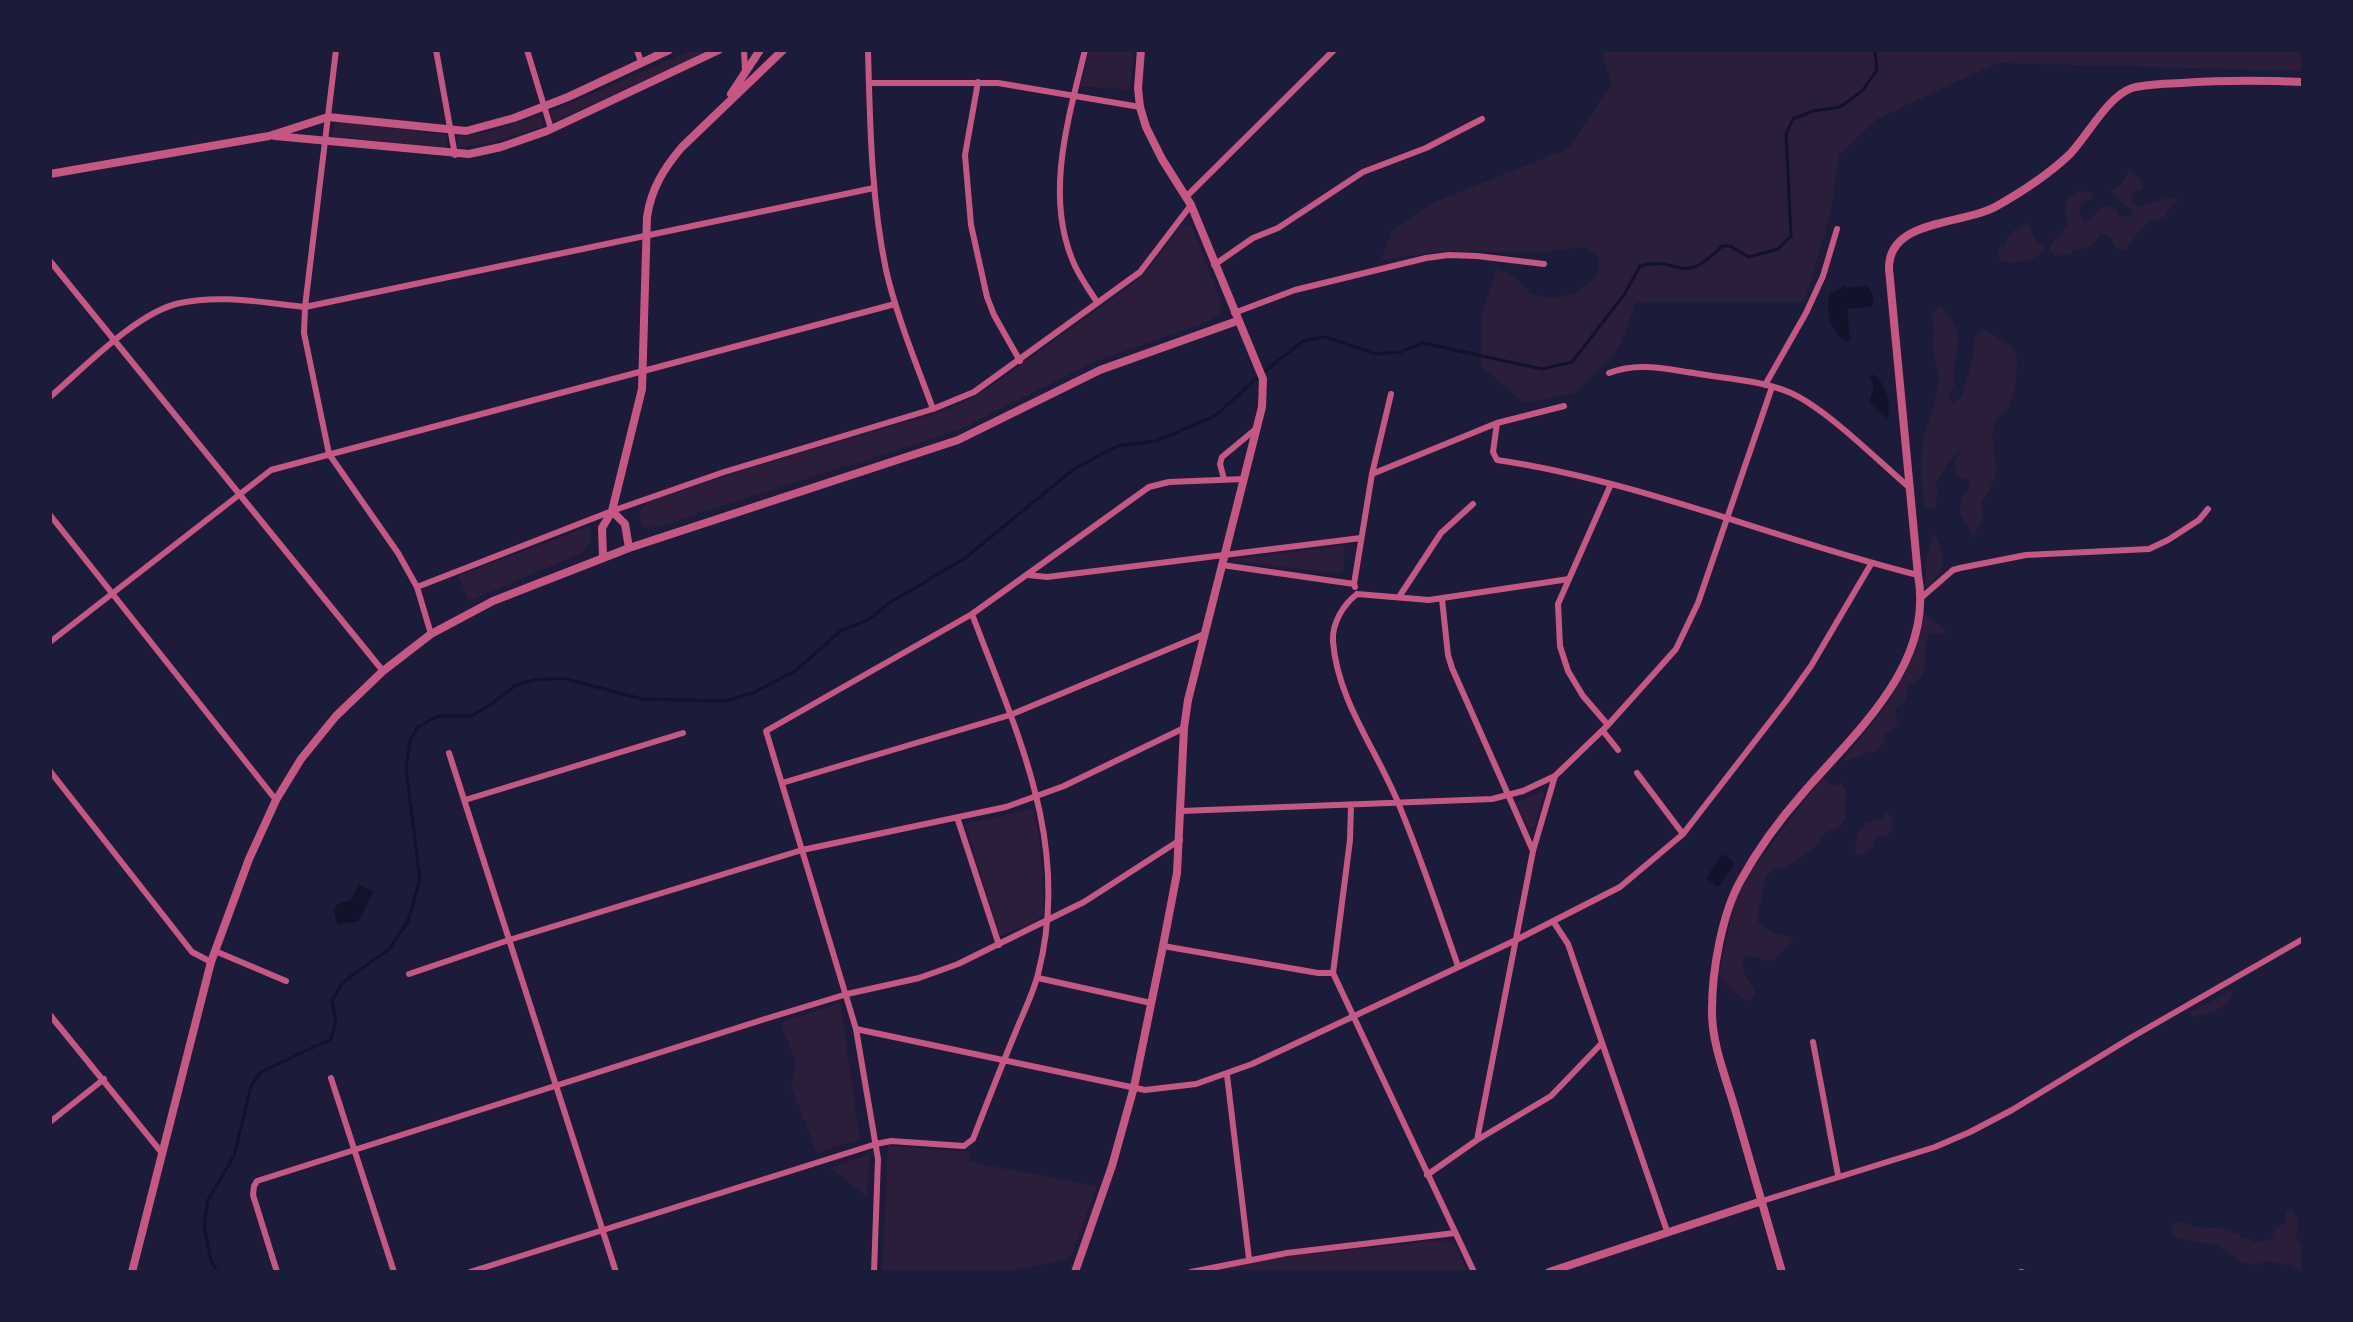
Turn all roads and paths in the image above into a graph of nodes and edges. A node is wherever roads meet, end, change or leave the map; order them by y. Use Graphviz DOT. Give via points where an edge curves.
graph roads {
  1 [pos="336,50"];
  2 [pos="436,50"];
  3 [pos="527,50"];
  4 [pos="637,50"];
  5 [pos="669,50"];
  6 [pos="719,50"];
  7 [pos="744,50"];
  8 [pos="760,50"];
  9 [pos="783,50"];
  10 [pos="868,50"];
  11 [pos="1085,50"];
  12 [pos="1141,50"];
  13 [pos="1334,50"];
  14 [pos="641,62"];
  15 [pos="746,72"];
  16 [pos="978,82"];
  17 [pos="2303,82"];
  18 [pos="869,83"];
  19 [pos="1075,94"];
  20 [pos="724,105"];
  21 [pos="542,107"];
  22 [pos="1140,107"];
  23 [pos="328,117"];
  24 [pos="1482,119"];
  25 [pos="551,129"];
  26 [pos="450,131"];
  27 [pos="269,136"];
  28 [pos="325,139"];
  29 [pos="455,155"];
  30 [pos="50,174"];
  31 [pos="874,188"];
  32 [pos="1189,200"];
  33 [pos="1837,229"];
  34 [pos="647,235"];
  35 [pos="50,261"];
  36 [pos="1544,264"];
  37 [pos="1214,265"];
  38 [pos="1097,302"];
  39 [pos="895,304"];
  40 [pos="305,307"];
  41 [pos="1235,317"];
  42 [pos="117,340"];
  43 [pos="1020,361"];
  44 [pos="644,371"];
  45 [pos="1609,373"];
  46 [pos="1768,386"];
  47 [pos="1391,394"];
  48 [pos="50,397"];
  49 [pos="1564,406"];
  50 [pos="933,409"];
  51 [pos="1497,423"];
  52 [pos="1257,428"];
  53 [pos="329,454"];
  54 [pos="1372,474"];
  55 [pos="1224,479"];
  56 [pos="1244,479"];
  57 [pos="1611,484"];
  58 [pos="1911,489"];
  59 [pos="241,492"];
  60 [pos="1473,504"];
  61 [pos="2208,509"];
  62 [pos="612,511"];
  63 [pos="50,515"];
  64 [pos="1728,521"];
  65 [pos="1361,538"];
  66 [pos="629,548"];
  67 [pos="603,557"];
  68 [pos="1223,560"];
  69 [pos="1871,564"];
  70 [pos="1028,575"];
  71 [pos="1918,575"];
  72 [pos="1569,579"];
  73 [pos="1354,584"];
  74 [pos="417,587"];
  75 [pos="113,593"];
  76 [pos="1357,594"];
  77 [pos="1399,597"];
  78 [pos="1922,597"];
  79 [pos="1442,599"];
  80 [pos="972,614"];
  81 [pos="431,634"];
  82 [pos="1202,635"];
  83 [pos="50,642"];
  84 [pos="383,671"];
  85 [pos="1010,715"];
  86 [pos="1184,728"];
  87 [pos="1606,728"];
  88 [pos="683,733"];
  89 [pos="1618,750"];
  90 [pos="449,753"];
  91 [pos="50,771"];
  92 [pos="1637,773"];
  93 [pos="1555,776"];
  94 [pos="782,783"];
  95 [pos="1507,795"];
  96 [pos="1038,797"];
  97 [pos="276,800"];
  98 [pos="465,800"];
  99 [pos="1398,802"];
  100 [pos="1351,805"];
  101 [pos="1181,811"];
  102 [pos="957,817"];
  103 [pos="1683,834"];
  104 [pos="1180,840"];
  105 [pos="802,850"];
  106 [pos="1533,851"];
  107 [pos="1050,920"];
  108 [pos="1553,921"];
  109 [pos="2303,939"];
  110 [pos="509,940"];
  111 [pos="1516,940"];
  112 [pos="999,945"];
  113 [pos="1163,946"];
  114 [pos="215,951"];
  115 [pos="211,962"];
  116 [pos="1458,966"];
  117 [pos="1333,973"];
  118 [pos="409,974"];
  119 [pos="1038,978"];
  120 [pos="286,981"];
  121 [pos="847,994"];
  122 [pos="1151,1003"];
  123 [pos="50,1015"];
  124 [pos="1354,1016"];
  125 [pos="856,1029"];
  126 [pos="1813,1042"];
  127 [pos="1601,1044"];
  128 [pos="1005,1059"];
  129 [pos="1227,1075"];
  130 [pos="331,1078"];
  131 [pos="104,1079"];
  132 [pos="556,1085"];
  133 [pos="1134,1087"];
  134 [pos="50,1122"];
  135 [pos="1477,1140"];
  136 [pos="876,1144"];
  137 [pos="354,1151"];
  138 [pos="162,1153"];
  139 [pos="1427,1175"];
  140 [pos="1838,1175"];
  141 [pos="1762,1201"];
  142 [pos="602,1229"];
  143 [pos="1667,1231"];
  144 [pos="1455,1233"];
  145 [pos="1249,1259"];
  146 [pos="132,1272"];
  147 [pos="277,1272"];
  148 [pos="394,1272"];
  149 [pos="470,1272"];
  150 [pos="616,1272"];
  151 [pos="874,1272"];
  152 [pos="1075,1272"];
  153 [pos="1191,1272"];
  154 [pos="1474,1272"];
  155 [pos="1549,1272"];
  156 [pos="1782,1272"];
  1 -- 23 [label="street"];
  2 -- 26 [label="street"];
  3 -- 21 [label="street"];
  4 -- 14 [label="street"];
  5 -- 14 [label="street"];
  6 -- 25 [label="street"];
  7 -- 15 [label="street"];
  8 -- 15 [label="street"];
  9 -- 20 [label="street"];
  10 -- 18 [label="street"];
  11 -- 19 [label="street"];
  12 -- 22 [label="street"];
  13 -- 32 [label="street"];
  14 -- 21 [label="street"];
  15 -- 20 [label="street"];
  16 -- 18 [label="street"];
  16 -- 19 [label="street"];
  16 -- 43 [label="street" via="965,155 971,225 991,306"];
  17 -- 58 [label="street" via="2244,80 2133,88 2115,99 2070,154 1996,206 1907,235 1893,247 1889,269"];
  18 -- 31 [label="street"];
  19 -- 22 [label="street"];
  19 -- 38 [label="street" via="1059,178 1060,211 1071,257"];
  20 -- 34 [label="street" via="667,165 652,194"];
  21 -- 25 [label="street"];
  21 -- 26 [label="street" via="466,131"];
  22 -- 32 [label="street" via="1162,159"];
  23 -- 26 [label="street"];
  23 -- 27 [label="street"];
  23 -- 28 [label="street"];
  24 -- 37 [label="street" via="1363,172"];
  25 -- 29 [label="street" via="501,147"];
  26 -- 29 [label="street"];
  27 -- 28 [label="street"];
  27 -- 30 [label="street"];
  28 -- 29 [label="street"];
  28 -- 40 [label="street"];
  31 -- 34 [label="street"];
  31 -- 39 [label="street"];
  32 -- 37 [label="street"];
  32 -- 38 [label="street" via="1140,272"];
  33 -- 46 [label="street" via="1823,276"];
  34 -- 40 [label="street"];
  34 -- 44 [label="street"];
  35 -- 42 [label="street"];
  36 -- 41 [label="street" via="1477,256 1426,258 1295,290"];
  37 -- 41 [label="street"];
  38 -- 43 [label="street"];
  39 -- 44 [label="street"];
  39 -- 50 [label="street"];
  40 -- 42 [label="street" via="242,300 181,303 148,315"];
  40 -- 53 [label="street" via="304,333"];
  41 -- 52 [label="street" via="1264,391"];
  41 -- 66 [label="street" via="1100,370 958,440"];
  42 -- 48 [label="street"];
  42 -- 59 [label="street"];
  43 -- 50 [label="street" via="974,392"];
  44 -- 53 [label="street"];
  44 -- 62 [label="street"];
  45 -- 46 [label="street" via="1649,366"];
  46 -- 58 [label="street" via="1814,407"];
  46 -- 64 [label="street"];
  47 -- 54 [label="street"];
  49 -- 51 [label="street"];
  50 -- 62 [label="street"];
  51 -- 54 [label="street"];
  51 -- 57 [label="street" via="1497,460"];
  52 -- 55 [label="street" via="1222,457"];
  52 -- 56 [label="street"];
  53 -- 59 [label="street" via="271,470"];
  53 -- 74 [label="street"];
  54 -- 65 [label="street"];
  55 -- 56 [label="street"];
  55 -- 70 [label="street" via="1149,487"];
  56 -- 68 [label="street"];
  57 -- 64 [label="street"];
  57 -- 72 [label="street"];
  58 -- 71 [label="street"];
  59 -- 75 [label="street"];
  59 -- 84 [label="street"];
  60 -- 77 [label="street" via="1441,533"];
  61 -- 78 [label="street" via="2199,520 2149,549 2026,555 1960,568"];
  62 -- 66 [label="street" via="625,524"];
  62 -- 67 [label="street" via="602,528"];
  62 -- 74 [label="street"];
  63 -- 75 [label="street"];
  64 -- 69 [label="street"];
  64 -- 87 [label="street" via="1676,649"];
  65 -- 68 [label="street" via="1237,551"];
  65 -- 73 [label="street"];
  66 -- 67 [label="street"];
  67 -- 81 [label="street" via="493,601"];
  68 -- 70 [label="street"];
  68 -- 73 [label="street"];
  68 -- 82 [label="street"];
  69 -- 71 [label="street"];
  69 -- 103 [label="street" via="1811,666"];
  70 -- 80 [label="street"];
  71 -- 78 [label="street"];
  72 -- 79 [label="street"];
  72 -- 87 [label="street" via="1558,604 1563,657"];
  73 -- 76 [label="street"];
  74 -- 81 [label="street"];
  75 -- 83 [label="street"];
  75 -- 97 [label="street"];
  76 -- 77 [label="street"];
  76 -- 99 [label="street" via="1341,612 1333,642 1341,679"];
  77 -- 79 [label="street"];
  78 -- 141 [label="street" via="1906,658 1879,707 1768,840 1729,908 1712,1020"];
  79 -- 95 [label="street" via="1452,668"];
  80 -- 85 [label="street"];
  80 -- 94 [label="street" via="766,731"];
  81 -- 84 [label="street"];
  82 -- 85 [label="street"];
  82 -- 86 [label="street"];
  84 -- 97 [label="street" via="336,716"];
  85 -- 94 [label="street"];
  85 -- 96 [label="street"];
  86 -- 96 [label="street"];
  86 -- 101 [label="street"];
  87 -- 89 [label="street"];
  87 -- 93 [label="street"];
  88 -- 98 [label="street"];
  90 -- 98 [label="street"];
  91 -- 115 [label="street" via="192,952"];
  92 -- 103 [label="street"];
  93 -- 95 [label="street"];
  93 -- 106 [label="street"];
  94 -- 105 [label="street"];
  95 -- 99 [label="street"];
  95 -- 106 [label="street"];
  96 -- 102 [label="street"];
  96 -- 107 [label="street" via="1046,832"];
  97 -- 114 [label="street"];
  98 -- 110 [label="street"];
  99 -- 100 [label="street"];
  99 -- 116 [label="street"];
  100 -- 101 [label="street"];
  100 -- 117 [label="street"];
  101 -- 104 [label="street"];
  102 -- 105 [label="street"];
  102 -- 112 [label="street"];
  103 -- 108 [label="street" via="1620,887"];
  104 -- 107 [label="street"];
  104 -- 113 [label="street"];
  105 -- 110 [label="street"];
  105 -- 121 [label="street"];
  106 -- 111 [label="street"];
  107 -- 112 [label="street"];
  107 -- 119 [label="street"];
  108 -- 111 [label="street"];
  108 -- 127 [label="street" via="1568,944"];
  109 -- 140 [label="street" via="1981,1126 1935,1147"];
  110 -- 118 [label="street"];
  110 -- 132 [label="street"];
  111 -- 116 [label="street"];
  111 -- 135 [label="street"];
  112 -- 121 [label="street" via="940,971"];
  113 -- 117 [label="street"];
  113 -- 122 [label="street"];
  114 -- 115 [label="street"];
  114 -- 120 [label="street"];
  115 -- 138 [label="street"];
  116 -- 124 [label="street"];
  117 -- 124 [label="street"];
  119 -- 122 [label="street"];
  119 -- 128 [label="street"];
  121 -- 125 [label="street"];
  121 -- 132 [label="street"];
  122 -- 133 [label="street"];
  123 -- 131 [label="street"];
  124 -- 129 [label="street"];
  124 -- 139 [label="street"];
  125 -- 128 [label="street"];
  125 -- 136 [label="street"];
  126 -- 140 [label="street"];
  127 -- 135 [label="street" via="1551,1096"];
  127 -- 143 [label="street"];
  128 -- 133 [label="street"];
  128 -- 136 [label="street" via="973,1139 964,1146"];
  129 -- 133 [label="street" via="1175,1088"];
  129 -- 145 [label="street"];
  130 -- 137 [label="street"];
  131 -- 134 [label="street"];
  131 -- 138 [label="street"];
  132 -- 137 [label="street"];
  132 -- 142 [label="street"];
  133 -- 152 [label="street"];
  135 -- 139 [label="street"];
  136 -- 142 [label="street"];
  136 -- 151 [label="street"];
  137 -- 147 [label="street" via="257,1181 253,1195"];
  137 -- 148 [label="street"];
  138 -- 146 [label="street"];
  139 -- 144 [label="street"];
  140 -- 141 [label="street"];
  141 -- 143 [label="street"];
  141 -- 156 [label="street"];
  142 -- 149 [label="street"];
  142 -- 150 [label="street"];
  143 -- 155 [label="street"];
  144 -- 145 [label="street"];
  144 -- 154 [label="street"];
  145 -- 153 [label="street"];
}
